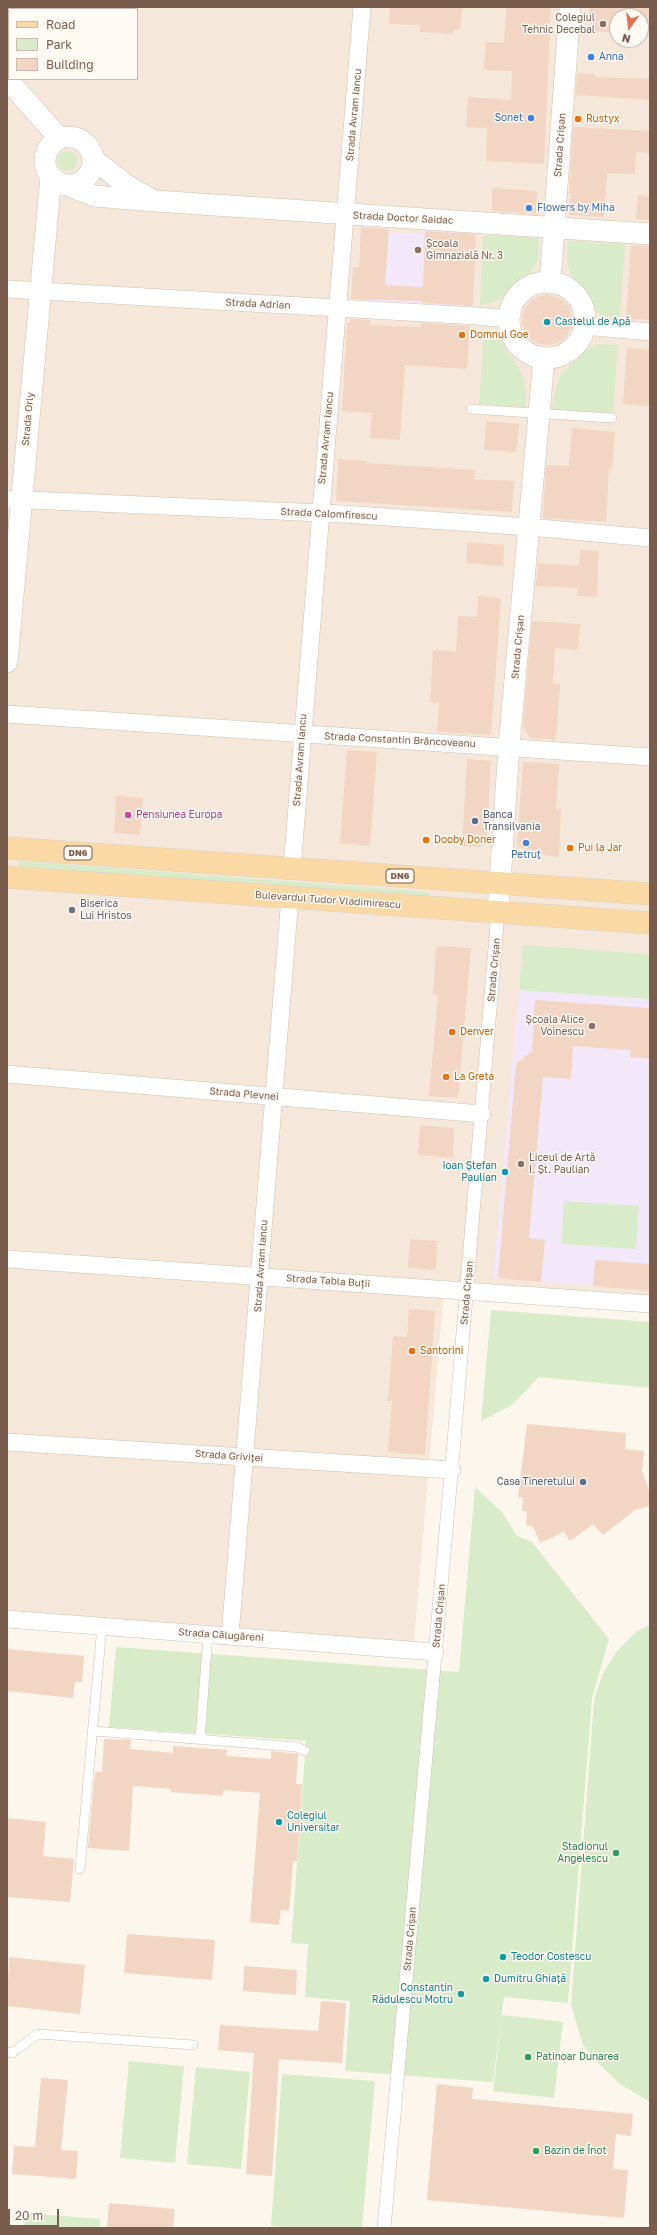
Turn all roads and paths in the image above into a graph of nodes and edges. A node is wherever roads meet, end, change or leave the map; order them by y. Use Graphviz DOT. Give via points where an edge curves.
graph roads {
  1 [pos="362,7"];
  2 [pos="570,7"];
  3 [pos="7,79"];
  4 [pos="60,139"];
  5 [pos="93,159"];
  6 [pos="57,180"];
  7 [pos="155,201"];
  8 [pos="346,215"];
  9 [pos="554,226"];
  10 [pos="650,234"];
  11 [pos="550,283"];
  12 [pos="7,288"];
  13 [pos="39,291"];
  14 [pos="338,309"];
  15 [pos="509,319"];
  16 [pos="584,326"];
  17 [pos="650,332"];
  18 [pos="544,358"];
  19 [pos="471,409"];
  20 [pos="539,414"];
  21 [pos="612,418"];
  22 [pos="14,499"];
  23 [pos="320,513"];
  24 [pos="529,527"];
  25 [pos="650,538"];
  26 [pos="7,662"];
  27 [pos="7,714"];
  28 [pos="302,735"];
  29 [pos="509,746"];
  30 [pos="650,757"];
  31 [pos="7,848"];
  32 [pos="292,868"];
  33 [pos="7,877"];
  34 [pos="500,883"];
  35 [pos="650,894"];
  36 [pos="290,897"];
  37 [pos="498,912"];
  38 [pos="650,923"];
  39 [pos="7,1074"];
  40 [pos="274,1096"];
  41 [pos="482,1114"];
  42 [pos="7,1259"];
  43 [pos="260,1276"];
  44 [pos="467,1291"];
  45 [pos="650,1304"];
  46 [pos="7,1442"];
  47 [pos="245,1457"];
  48 [pos="452,1470"];
  49 [pos="7,1620"];
  50 [pos="102,1626"];
  51 [pos="208,1634"];
  52 [pos="230,1636"];
  53 [pos="435,1652"];
  54 [pos="93,1731"];
  55 [pos="200,1740"];
  56 [pos="305,1751"];
  57 [pos="80,1869"];
  58 [pos="193,2045"];
  59 [pos="7,2052"];
  60 [pos="384,2228"];
  1 -- 8 [label="street, Strada Avram Iancu"];
  2 -- 9 [label="street, Strada Crișan"];
  3 -- 4 [label="street"];
  4 -- 5 [label="street, Strada Doctor Saidac" via="75,138 82,141 92,152"];
  4 -- 6 [label="street" via="49,148 46,155 47,170"];
  5 -- 6 [label="street" via="90,174 85,179 78,183"];
  5 -- 7 [label="street, Strada Doctor Saidac" via="128,186"];
  6 -- 7 [label="street, Strada Doctor Saidac" via="94,196"];
  6 -- 13 [label="street, Strada Orly"];
  7 -- 8 [label="street, Strada Doctor Saidac"];
  8 -- 9 [label="street, Strada Doctor Saidac"];
  8 -- 14 [label="street, Strada Avram Iancu"];
  9 -- 10 [label="street, Strada Doctor Saidac"];
  9 -- 11 [label="street, Strada Crișan"];
  11 -- 15 [label="street" via="537,283 522,292 511,307"];
  11 -- 16 [label="street" via="569,290 578,298 584,315"];
  12 -- 13 [label="street, Strada Adrian"];
  13 -- 14 [label="street, Strada Adrian"];
  13 -- 22 [label="street, Strada Orly"];
  14 -- 15 [label="street, Strada Adrian"];
  14 -- 23 [label="street, Strada Avram Iancu"];
  15 -- 18 [label="street" via="510,331 515,341 533,355"];
  16 -- 17 [label="street"];
  16 -- 18 [label="street" via="571,350 562,355"];
  18 -- 20 [label="street, Strada Crișan"];
  19 -- 20 [label="lane"];
  20 -- 21 [label="lane"];
  20 -- 24 [label="street, Strada Crișan"];
  22 -- 23 [label="street, Strada Calomfirescu"];
  22 -- 26 [label="street, Strada Orly"];
  23 -- 24 [label="street, Strada Calomfirescu"];
  23 -- 28 [label="street, Strada Avram Iancu"];
  24 -- 25 [label="street, Strada Calomfirescu"];
  24 -- 29 [label="street, Strada Crișan"];
  27 -- 28 [label="street, Strada Constantin Brâncoveanu"];
  28 -- 29 [label="street, Strada Constantin Brâncoveanu"];
  28 -- 32 [label="street, Strada Avram Iancu"];
  29 -- 30 [label="street, Strada Constantin Brâncoveanu"];
  29 -- 34 [label="street, Strada Crișan"];
  31 -- 32 [label="main road, DN6"];
  32 -- 34 [label="main road, DN6"];
  33 -- 36 [label="main road, Bulevardul Tudor Vladimirescu"];
  34 -- 35 [label="main road, DN6"];
  34 -- 37 [label="street, Strada Crișan"];
  36 -- 37 [label="main road, Bulevardul Tudor Vladimirescu"];
  36 -- 40 [label="street, Strada Avram Iancu"];
  37 -- 38 [label="main road, Bulevardul Tudor Vladimirescu"];
  37 -- 41 [label="street, Strada Crișan"];
  39 -- 40 [label="street, Strada Plevnei"];
  40 -- 41 [label="street, Strada Plevnei"];
  40 -- 43 [label="street, Strada Avram Iancu"];
  41 -- 44 [label="street, Strada Crișan"];
  42 -- 43 [label="street, Strada Tabla Buții"];
  43 -- 44 [label="street, Strada Tabla Buții"];
  43 -- 47 [label="street, Strada Avram Iancu"];
  44 -- 45 [label="street, Strada Tabla Buții"];
  44 -- 48 [label="street, Strada Crișan"];
  46 -- 47 [label="street, Strada Griviței"];
  47 -- 48 [label="street, Strada Griviței"];
  47 -- 52 [label="street, Strada Avram Iancu"];
  48 -- 53 [label="street, Strada Crișan"];
  49 -- 50 [label="street, Strada Călugăreni"];
  50 -- 51 [label="street, Strada Călugăreni"];
  50 -- 54 [label="lane"];
  51 -- 52 [label="street, Strada Călugăreni"];
  51 -- 55 [label="lane"];
  52 -- 53 [label="street, Strada Călugăreni"];
  53 -- 60 [label="street, Strada Crișan"];
  54 -- 55 [label="lane"];
  54 -- 57 [label="lane"];
  55 -- 56 [label="lane" via="297,1747"];
  58 -- 59 [label="lane" via="38,2034 12,2053"];
}
